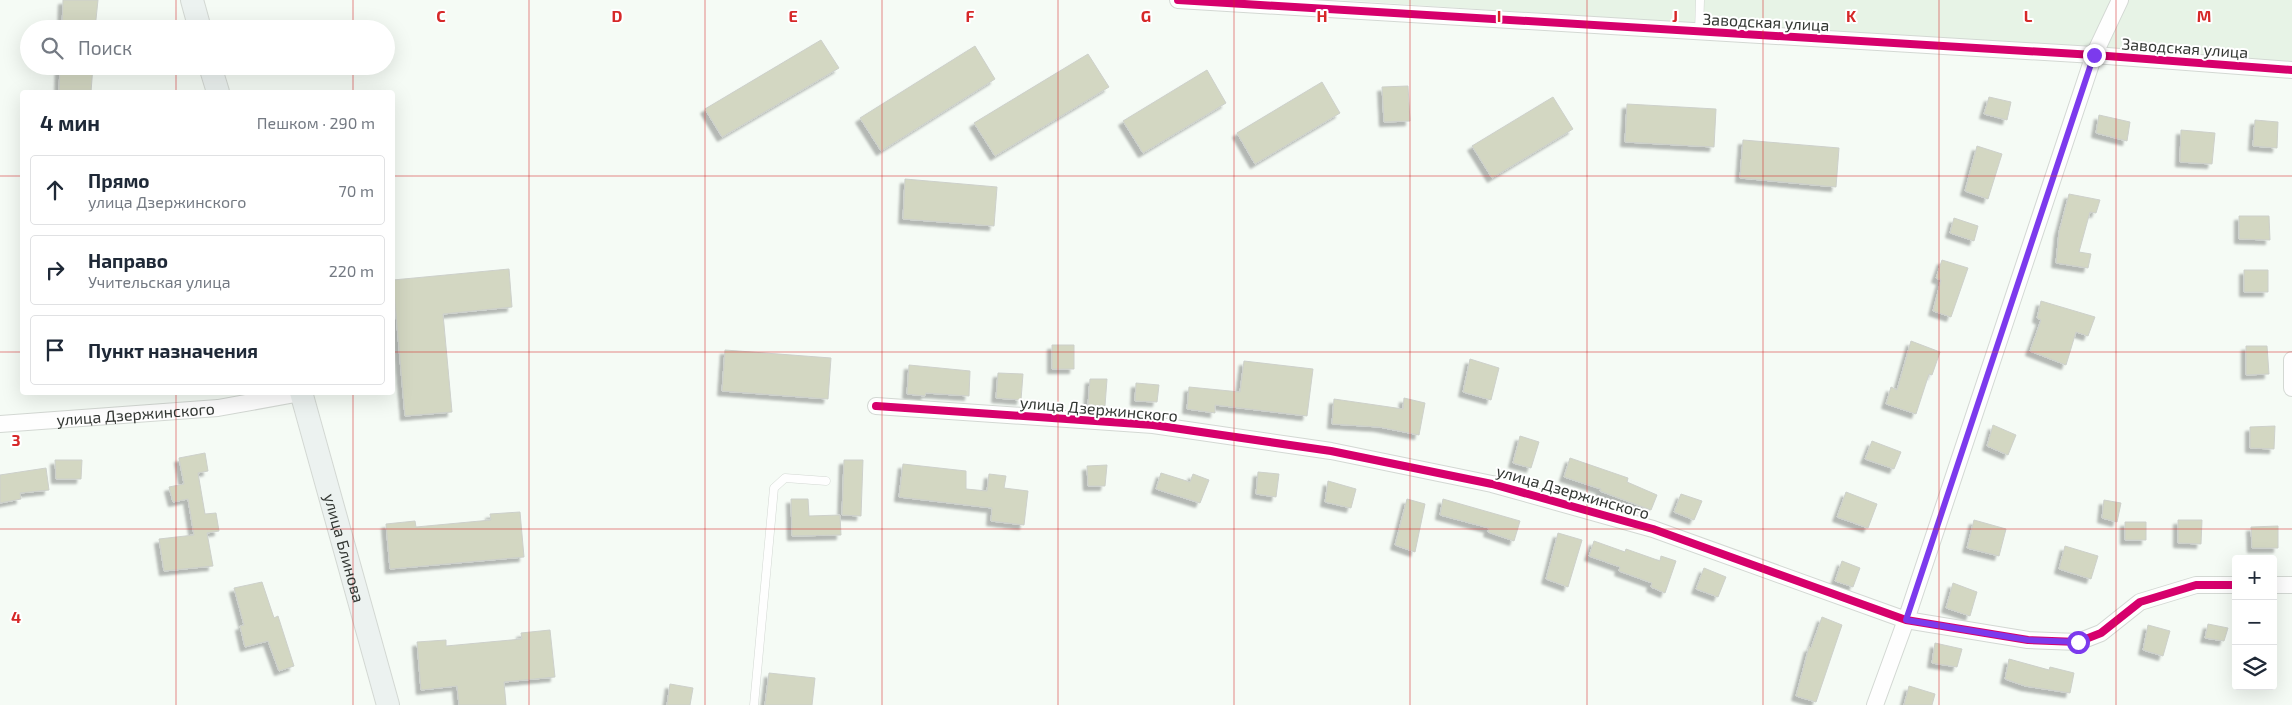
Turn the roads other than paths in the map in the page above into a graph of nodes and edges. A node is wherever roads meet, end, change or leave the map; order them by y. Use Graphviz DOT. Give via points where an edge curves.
graph roads {
  1 [pos="192,0"];
  2 [pos="1178,0"];
  3 [pos="1700,0"];
  4 [pos="2120,0"];
  5 [pos="1327,4"];
  6 [pos="198,20"];
  7 [pos="1699,32"];
  8 [pos="2094,55"];
  9 [pos="2292,70"];
  10 [pos="213,75"];
  11 [pos="217,90"];
  12 [pos="2292,360"];
  13 [pos="2292,388"];
  14 [pos="290,395"];
  15 [pos="302,395"];
  16 [pos="876,406"];
  17 [pos="0,424"];
  18 [pos="826,480"];
  19 [pos="2232,585"];
  20 [pos="2277,585"];
  21 [pos="2292,585"];
  22 [pos="1906,620"];
  23 [pos="388,705"];
  24 [pos="754,705"];
  25 [pos="1875,705"];
  1 -- 6 [label="main road"];
  2 -- 5 [label="street, Заводская улица"];
  3 -- 7 [label="lane"];
  4 -- 8 [label="street"];
  5 -- 7 [label="street, Заводская улица"];
  7 -- 8 [label="street, Заводская улица"];
  8 -- 9 [label="street, Заводская улица"];
  8 -- 22 [label="street"];
  10 -- 11 [label="main road"];
  12 -- 13 [label="street"];
  14 -- 17 [label="street, улица Дзержинского" via="218,408"];
  15 -- 23 [label="main road, улица Блинова"];
  16 -- 22 [label="street, улица Дзержинского" via="1153,425 1331,451 1492,484 1652,529"];
  18 -- 24 [label="lane" via="785,478 774,488"];
  19 -- 22 [label="street, улица Дзержинского" via="2196,585 2140,602 2101,633 2078,642 2028,640"];
  20 -- 21 [label="street"];
  22 -- 25 [label="street"];
}
